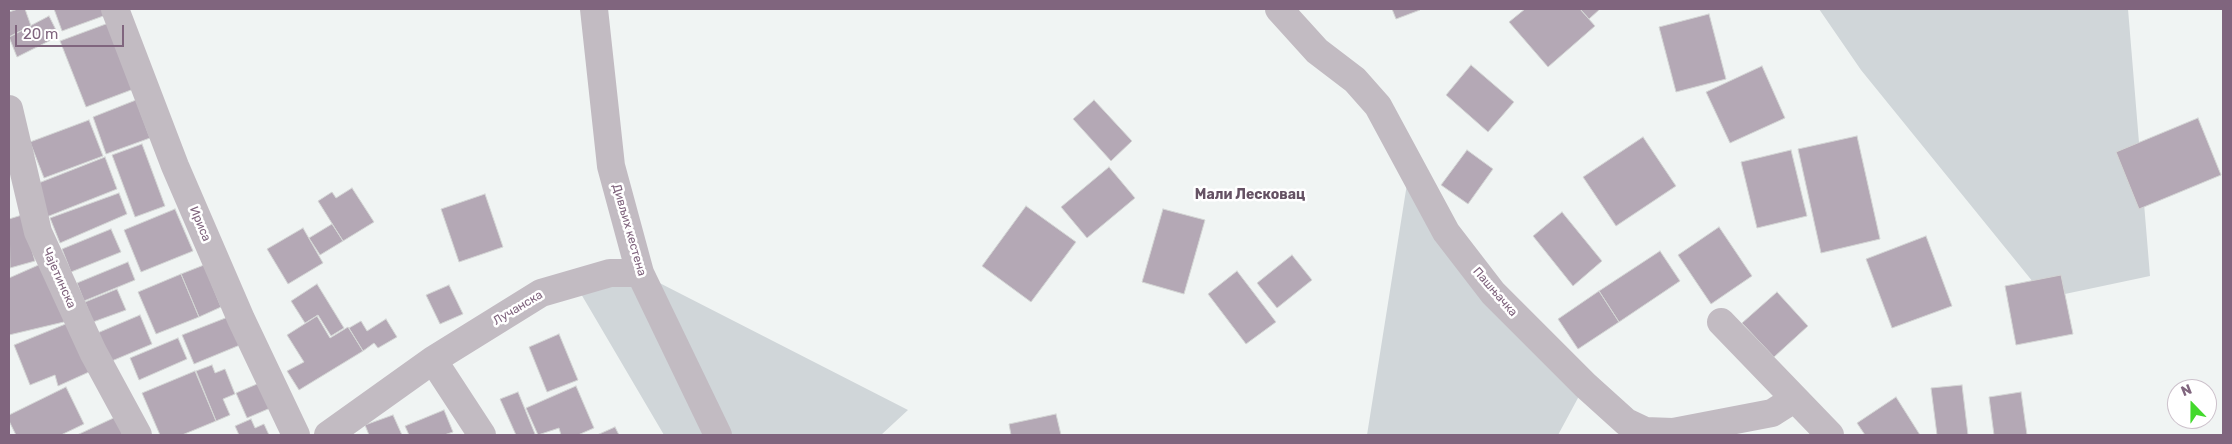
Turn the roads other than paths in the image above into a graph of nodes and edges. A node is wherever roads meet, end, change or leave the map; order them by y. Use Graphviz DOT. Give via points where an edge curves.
graph roads {
  1 [pos="115,9"];
  2 [pos="594,9"];
  3 [pos="1279,9"];
  4 [pos="9,109"];
  5 [pos="640,273"];
  6 [pos="1721,322"];
  7 [pos="433,360"];
  8 [pos="1794,399"];
  9 [pos="138,435"];
  10 [pos="296,435"];
  11 [pos="328,435"];
  12 [pos="482,435"];
  13 [pos="718,435"];
  14 [pos="1830,435"];
  1 -- 10 [label="street, Ириса" via="175,166 241,319"];
  2 -- 5 [label="street, Дивљих кестена" via="611,166"];
  3 -- 8 [label="street, Пашњачка" via="1316,51 1355,80 1378,106 1446,232 1493,293 1584,385 1626,422 1645,432 1673,432 1772,413"];
  4 -- 9 [label="street, Чајетинска" via="38,232 93,352"];
  5 -- 7 [label="street, Лучанска" via="610,273 541,293"];
  5 -- 13 [label="street, Дивљих кестена"];
  6 -- 8 [label="street"];
  7 -- 11 [label="street, Лучанска"];
  7 -- 12 [label="street"];
  8 -- 14 [label="street"];
}
